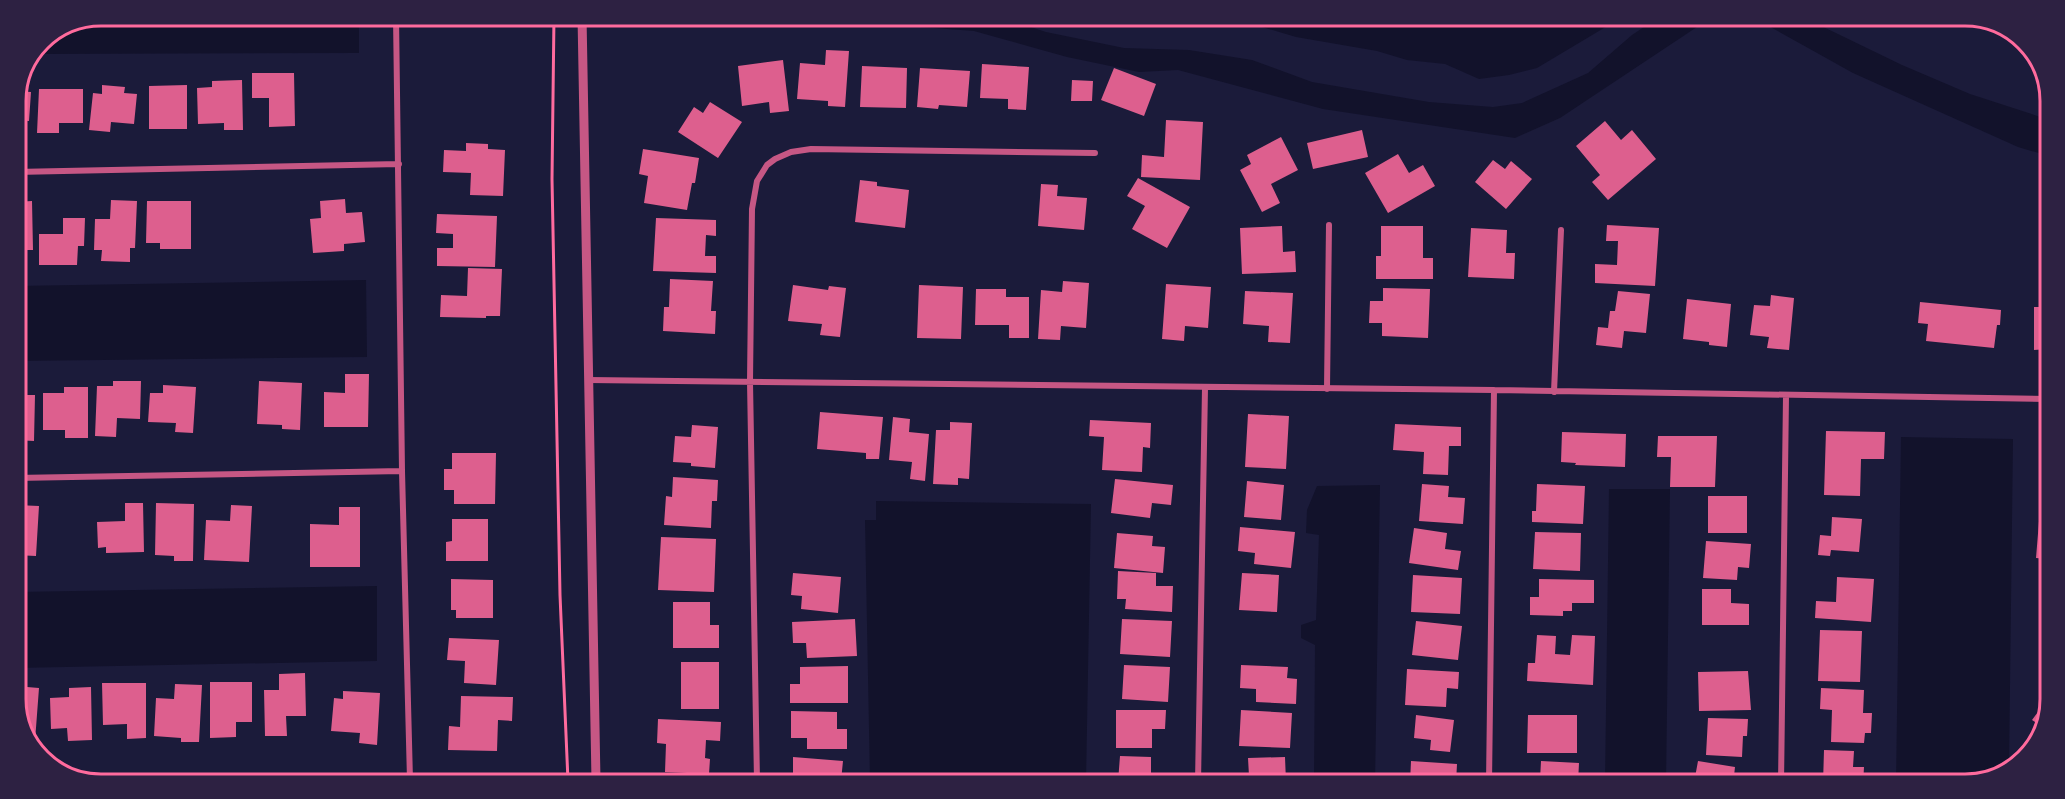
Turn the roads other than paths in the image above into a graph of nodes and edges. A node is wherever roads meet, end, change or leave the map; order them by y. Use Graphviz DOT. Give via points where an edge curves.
graph roads {
  1 [pos="396,26"];
  2 [pos="582,26"];
  3 [pos="1095,153"];
  4 [pos="399,164"];
  5 [pos="26,172"];
  6 [pos="1329,225"];
  7 [pos="1561,230"];
  8 [pos="588,380"];
  9 [pos="750,382"];
  10 [pos="1205,388"];
  11 [pos="1327,388"];
  12 [pos="1494,390"];
  13 [pos="1554,392"];
  14 [pos="1786,396"];
  15 [pos="2040,399"];
  16 [pos="402,471"];
  17 [pos="26,478"];
  18 [pos="410,774"];
  19 [pos="596,774"];
  20 [pos="757,774"];
  21 [pos="1198,774"];
  22 [pos="1489,774"];
  23 [pos="1781,774"];
  1 -- 4 [label="street"];
  2 -- 8 [label="street"];
  3 -- 9 [label="street" via="824,149 791,152 775,159 761,172 753,198"];
  4 -- 5 [label="street"];
  4 -- 16 [label="street"];
  6 -- 11 [label="street"];
  7 -- 13 [label="street"];
  8 -- 9 [label="street"];
  8 -- 19 [label="street"];
  9 -- 10 [label="street"];
  9 -- 20 [label="street"];
  10 -- 11 [label="street"];
  10 -- 21 [label="street"];
  11 -- 12 [label="street"];
  12 -- 13 [label="street"];
  12 -- 22 [label="street"];
  13 -- 14 [label="street"];
  14 -- 15 [label="street"];
  14 -- 23 [label="street"];
  16 -- 17 [label="street"];
  16 -- 18 [label="street"];
}
